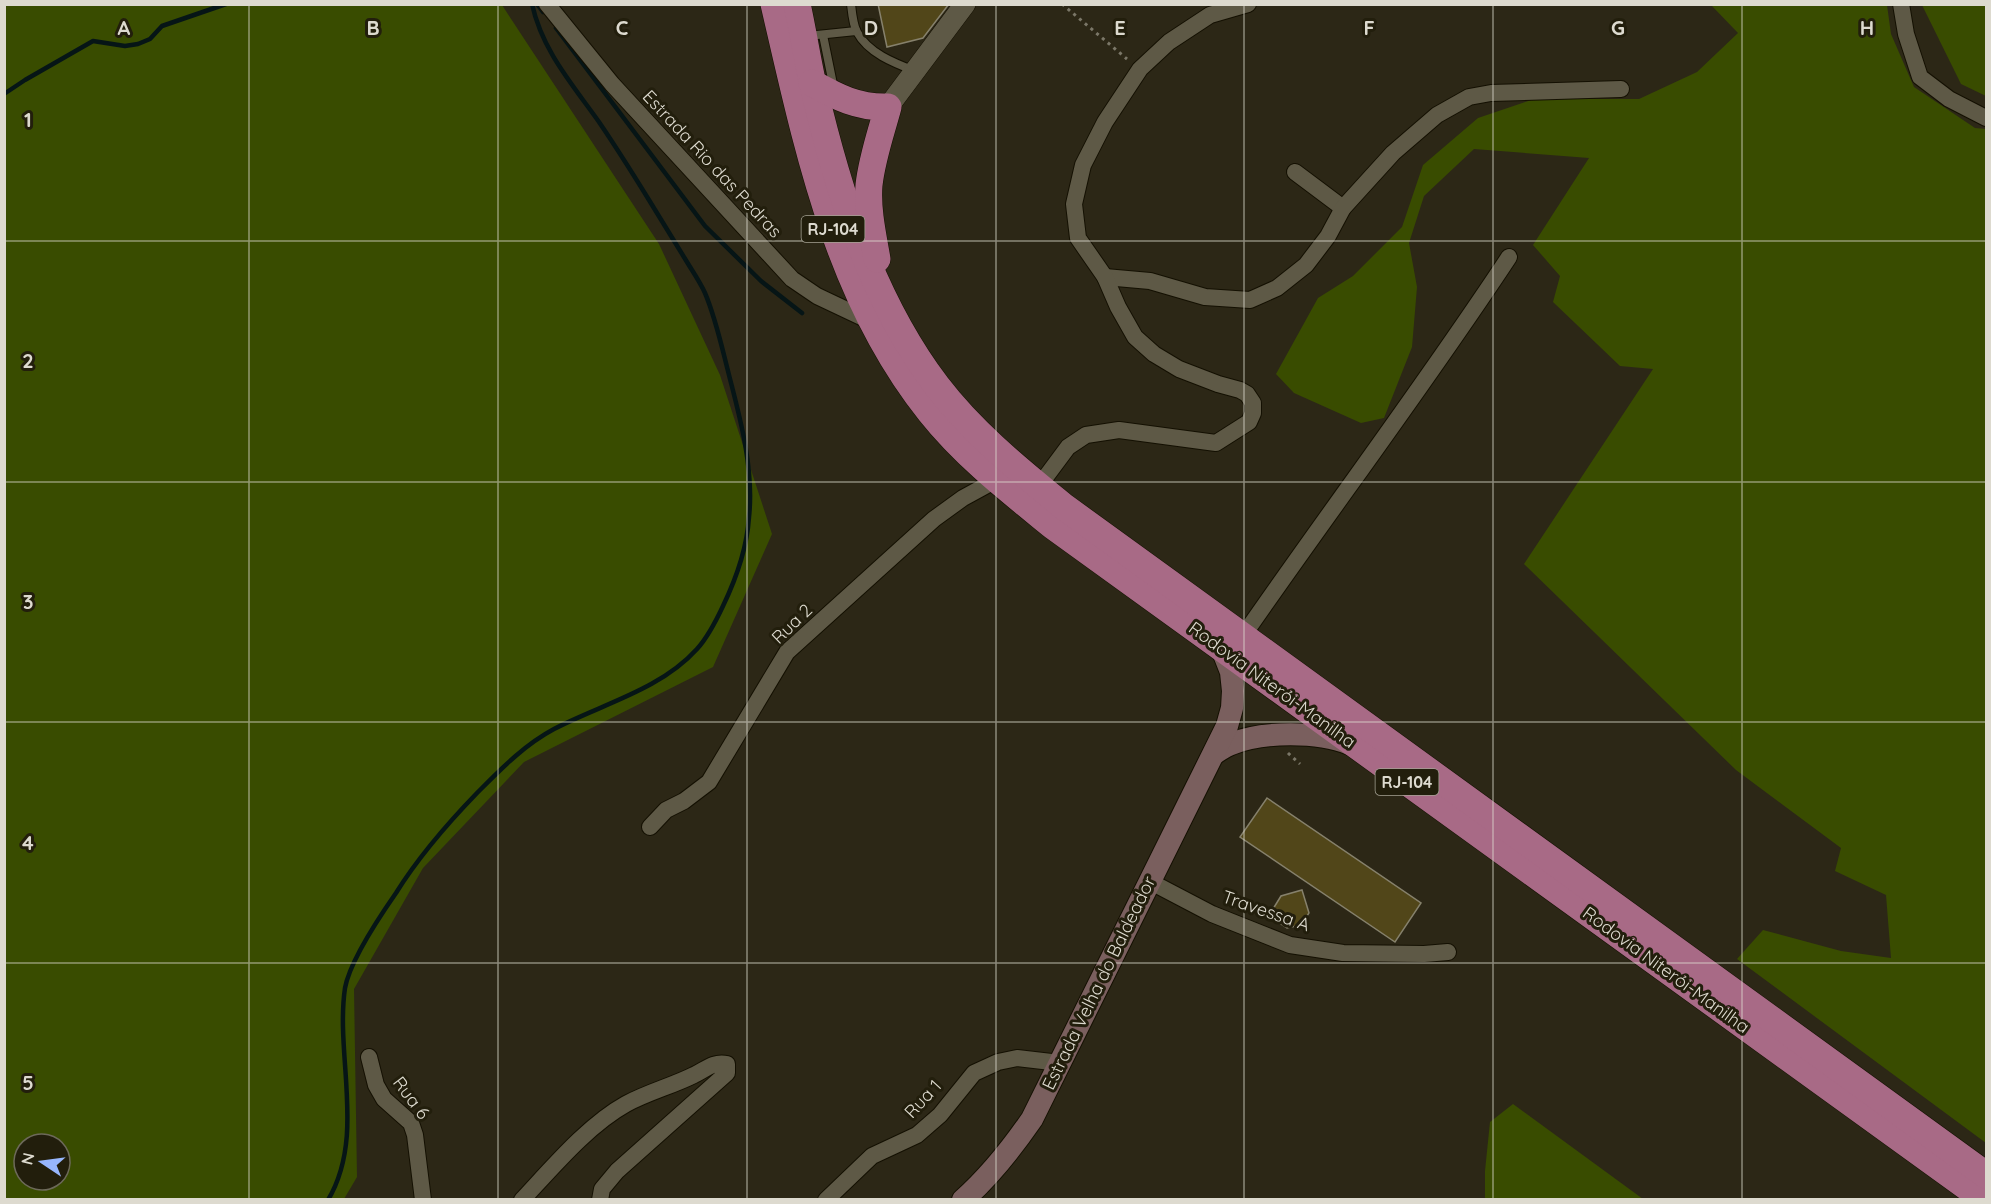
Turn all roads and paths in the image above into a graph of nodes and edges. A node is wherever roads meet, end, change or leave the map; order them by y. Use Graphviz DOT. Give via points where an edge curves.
graph roads {
  1 [pos="546,4"];
  2 [pos="774,4"];
  3 [pos="796,4"];
  4 [pos="851,4"];
  5 [pos="965,4"];
  6 [pos="1062,4"];
  7 [pos="1248,4"];
  8 [pos="1901,4"];
  9 [pos="856,31"];
  10 [pos="814,36"];
  11 [pos="1140,69"];
  12 [pos="915,71"];
  13 [pos="824,89"];
  14 [pos="1622,89"];
  15 [pos="888,107"];
  16 [pos="1986,118"];
  17 [pos="1295,172"];
  18 [pos="1343,208"];
  19 [pos="1509,257"];
  20 [pos="1106,277"];
  21 [pos="884,298"];
  22 [pos="872,322"];
  23 [pos="996,480"];
  24 [pos="1039,486"];
  25 [pos="1232,642"];
  26 [pos="1361,748"];
  27 [pos="1215,753"];
  28 [pos="650,826"];
  29 [pos="1149,881"];
  30 [pos="1448,952"];
  31 [pos="369,1057"];
  32 [pos="1060,1063"];
  33 [pos="1977,1190"];
  34 [pos="423,1200"];
  35 [pos="522,1200"];
  36 [pos="600,1200"];
  37 [pos="826,1200"];
  38 [pos="963,1200"];
  1 -- 22 [label="street, Estrada Rio das Pedras" via="612,84 792,279 817,296"];
  2 -- 22 [label="highway, Rodovia Niterói-Manilha / RJ-104" via="835,236"];
  3 -- 10 [label="highway, Rodovia Niterói-Manilha / RJ-104"];
  4 -- 9 [label="lane"];
  5 -- 12 [label="street"];
  6 -- 11 [label="path"];
  7 -- 11 [label="street" via="1210,15 1168,42"];
  8 -- 16 [label="street" via="1920,77 1949,99"];
  9 -- 10 [label="lane"];
  9 -- 12 [label="lane" via="880,55"];
  10 -- 13 [label="highway, Rodovia Niterói-Manilha / RJ-104"];
  11 -- 20 [label="street" via="1105,122 1083,165 1074,204 1078,238"];
  12 -- 15 [label="street"];
  13 -- 15 [label="highway" via="860,106"];
  13 -- 21 [label="highway, Rodovia Niterói-Manilha / RJ-104" via="844,200"];
  14 -- 18 [label="street" via="1469,97 1437,115 1393,153"];
  15 -- 21 [label="highway" via="869,186"];
  17 -- 18 [label="street"];
  18 -- 20 [label="street" via="1306,265 1277,288 1250,300 1205,297 1150,281"];
  19 -- 25 [label="street" via="1455,339"];
  20 -- 24 [label="street" via="1135,337 1179,369 1247,394 1253,403 1253,413 1249,422 1216,443 1119,430 1086,435 1068,447"];
  21 -- 24 [label="highway, Rodovia Niterói-Manilha / RJ-104" via="938,387 969,424"];
  22 -- 23 [label="highway, Rodovia Niterói-Manilha / RJ-104" via="931,413"];
  23 -- 25 [label="highway, Rodovia Niterói-Manilha / RJ-104" via="1053,526"];
  23 -- 28 [label="street, Rua 2" via="934,519 787,652 709,782 666,810"];
  24 -- 25 [label="highway, Rodovia Niterói-Manilha / RJ-104"];
  25 -- 26 [label="highway, Rodovia Niterói-Manilha / RJ-104"];
  25 -- 27 [label="main road, Estrada Velha do Baldeador" via="1232,708"];
  25 -- 33 [label="highway, Rodovia Niterói-Manilha / RJ-104"];
  26 -- 27 [label="main road" via="1338,739 1292,735 1247,739"];
  26 -- 33 [label="highway, Rodovia Niterói-Manilha / RJ-104"];
  27 -- 29 [label="main road, Estrada Velha do Baldeador"];
  29 -- 30 [label="street, Travessa A" via="1212,914 1290,945 1343,953"];
  29 -- 32 [label="main road, Estrada Velha do Baldeador"];
  31 -- 34 [label="street, Rua 6" via="384,1099 411,1123"];
  32 -- 37 [label="street, Rua 1" via="1017,1058 974,1073 940,1115 917,1135 872,1156"];
  32 -- 38 [label="main road, Estrada Velha do Baldeador" via="1032,1119 1011,1149"];
  35 -- 36 [label="street" via="581,1138 624,1105 709,1066 727,1064 727,1073 617,1171 602,1189"];
}
